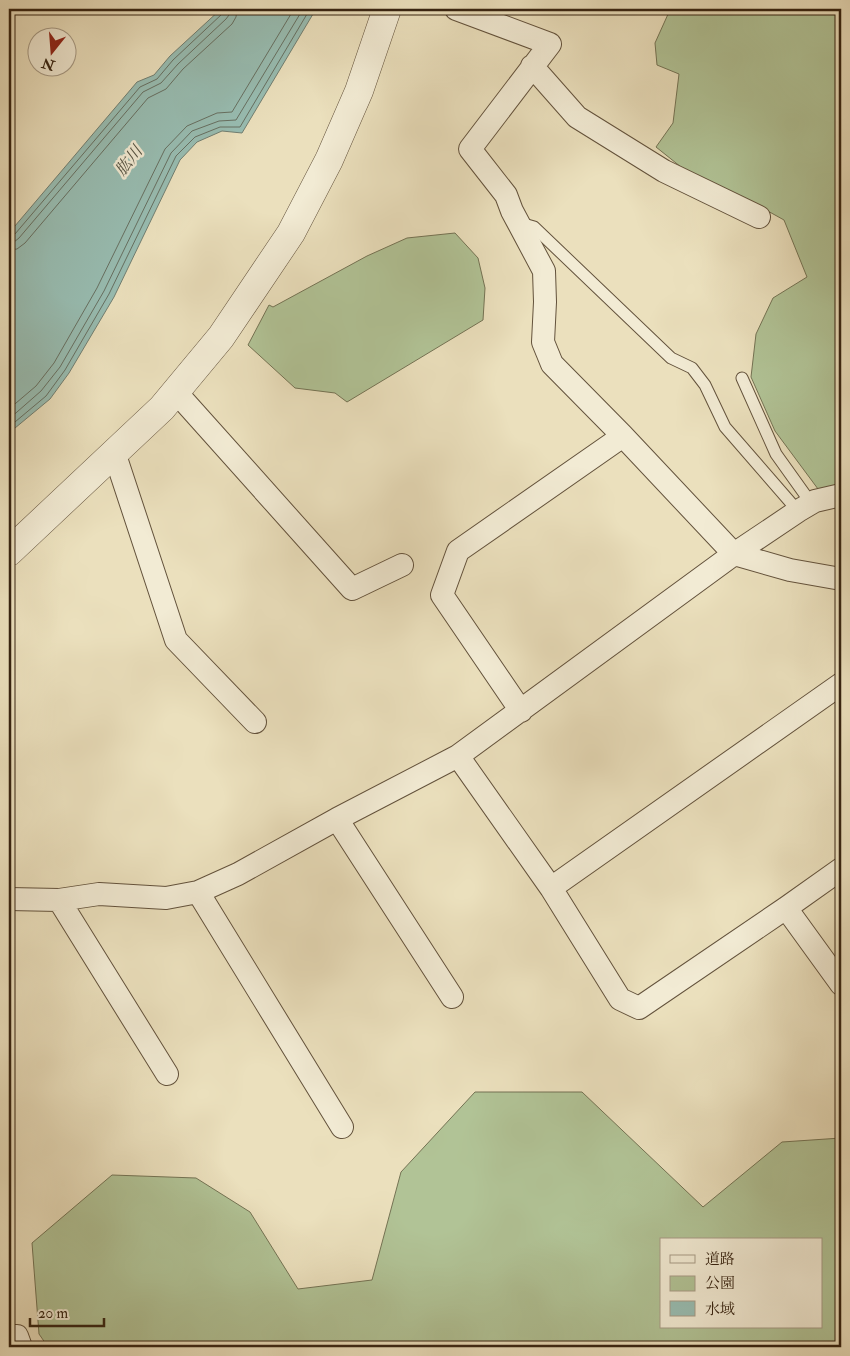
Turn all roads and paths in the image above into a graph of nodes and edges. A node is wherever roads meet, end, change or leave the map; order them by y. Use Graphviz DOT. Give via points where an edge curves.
graph roads {
  1 [pos="387,9"];
  2 [pos="456,9"];
  3 [pos="532,66"];
  4 [pos="759,217"];
  5 [pos="518,222"];
  6 [pos="742,378"];
  7 [pos="175,391"];
  8 [pos="623,436"];
  9 [pos="114,452"];
  10 [pos="841,495"];
  11 [pos="804,507"];
  12 [pos="9,552"];
  13 [pos="734,554"];
  14 [pos="402,565"];
  15 [pos="841,579"];
  16 [pos="841,684"];
  17 [pos="521,710"];
  18 [pos="255,722"];
  19 [pos="458,756"];
  20 [pos="337,819"];
  21 [pos="841,869"];
  22 [pos="551,888"];
  23 [pos="198,892"];
  24 [pos="9,899"];
  25 [pos="59,900"];
  26 [pos="786,908"];
  27 [pos="841,984"];
  28 [pos="452,997"];
  29 [pos="167,1074"];
  30 [pos="342,1127"];
  31 [pos="9,1336"];
  32 [pos="21,1347"];
  1 -- 7 [label="street" via="359,91 329,160 291,233 221,337"];
  2 -- 3 [label="street" via="550,44"];
  3 -- 4 [label="street" via="577,117 664,172"];
  3 -- 5 [label="street" via="470,149 506,195"];
  5 -- 8 [label="street" via="544,271 543,342 552,364"];
  5 -- 11 [label="lane" via="534,227 671,358 692,368 725,427"];
  6 -- 11 [label="lane"];
  7 -- 9 [label="street" via="162,408"];
  7 -- 14 [label="street" via="352,589"];
  8 -- 13 [label="street"];
  8 -- 17 [label="street" via="458,551 442,595"];
  9 -- 12 [label="street"];
  9 -- 18 [label="street" via="176,640"];
  10 -- 11 [label="street" via="815,500"];
  11 -- 13 [label="street"];
  13 -- 15 [label="street" via="790,570"];
  13 -- 17 [label="street"];
  16 -- 22 [label="street"];
  17 -- 19 [label="street"];
  19 -- 20 [label="street"];
  19 -- 22 [label="street"];
  20 -- 23 [label="street" via="238,874"];
  20 -- 28 [label="street"];
  21 -- 26 [label="street"];
  22 -- 26 [label="street" via="620,999 639,1008"];
  23 -- 25 [label="street" via="166,898 99,894"];
  23 -- 30 [label="street"];
  24 -- 25 [label="street"];
  25 -- 29 [label="street"];
  26 -- 27 [label="street"];
  31 -- 32 [label="street" via="17,1336"];
}
